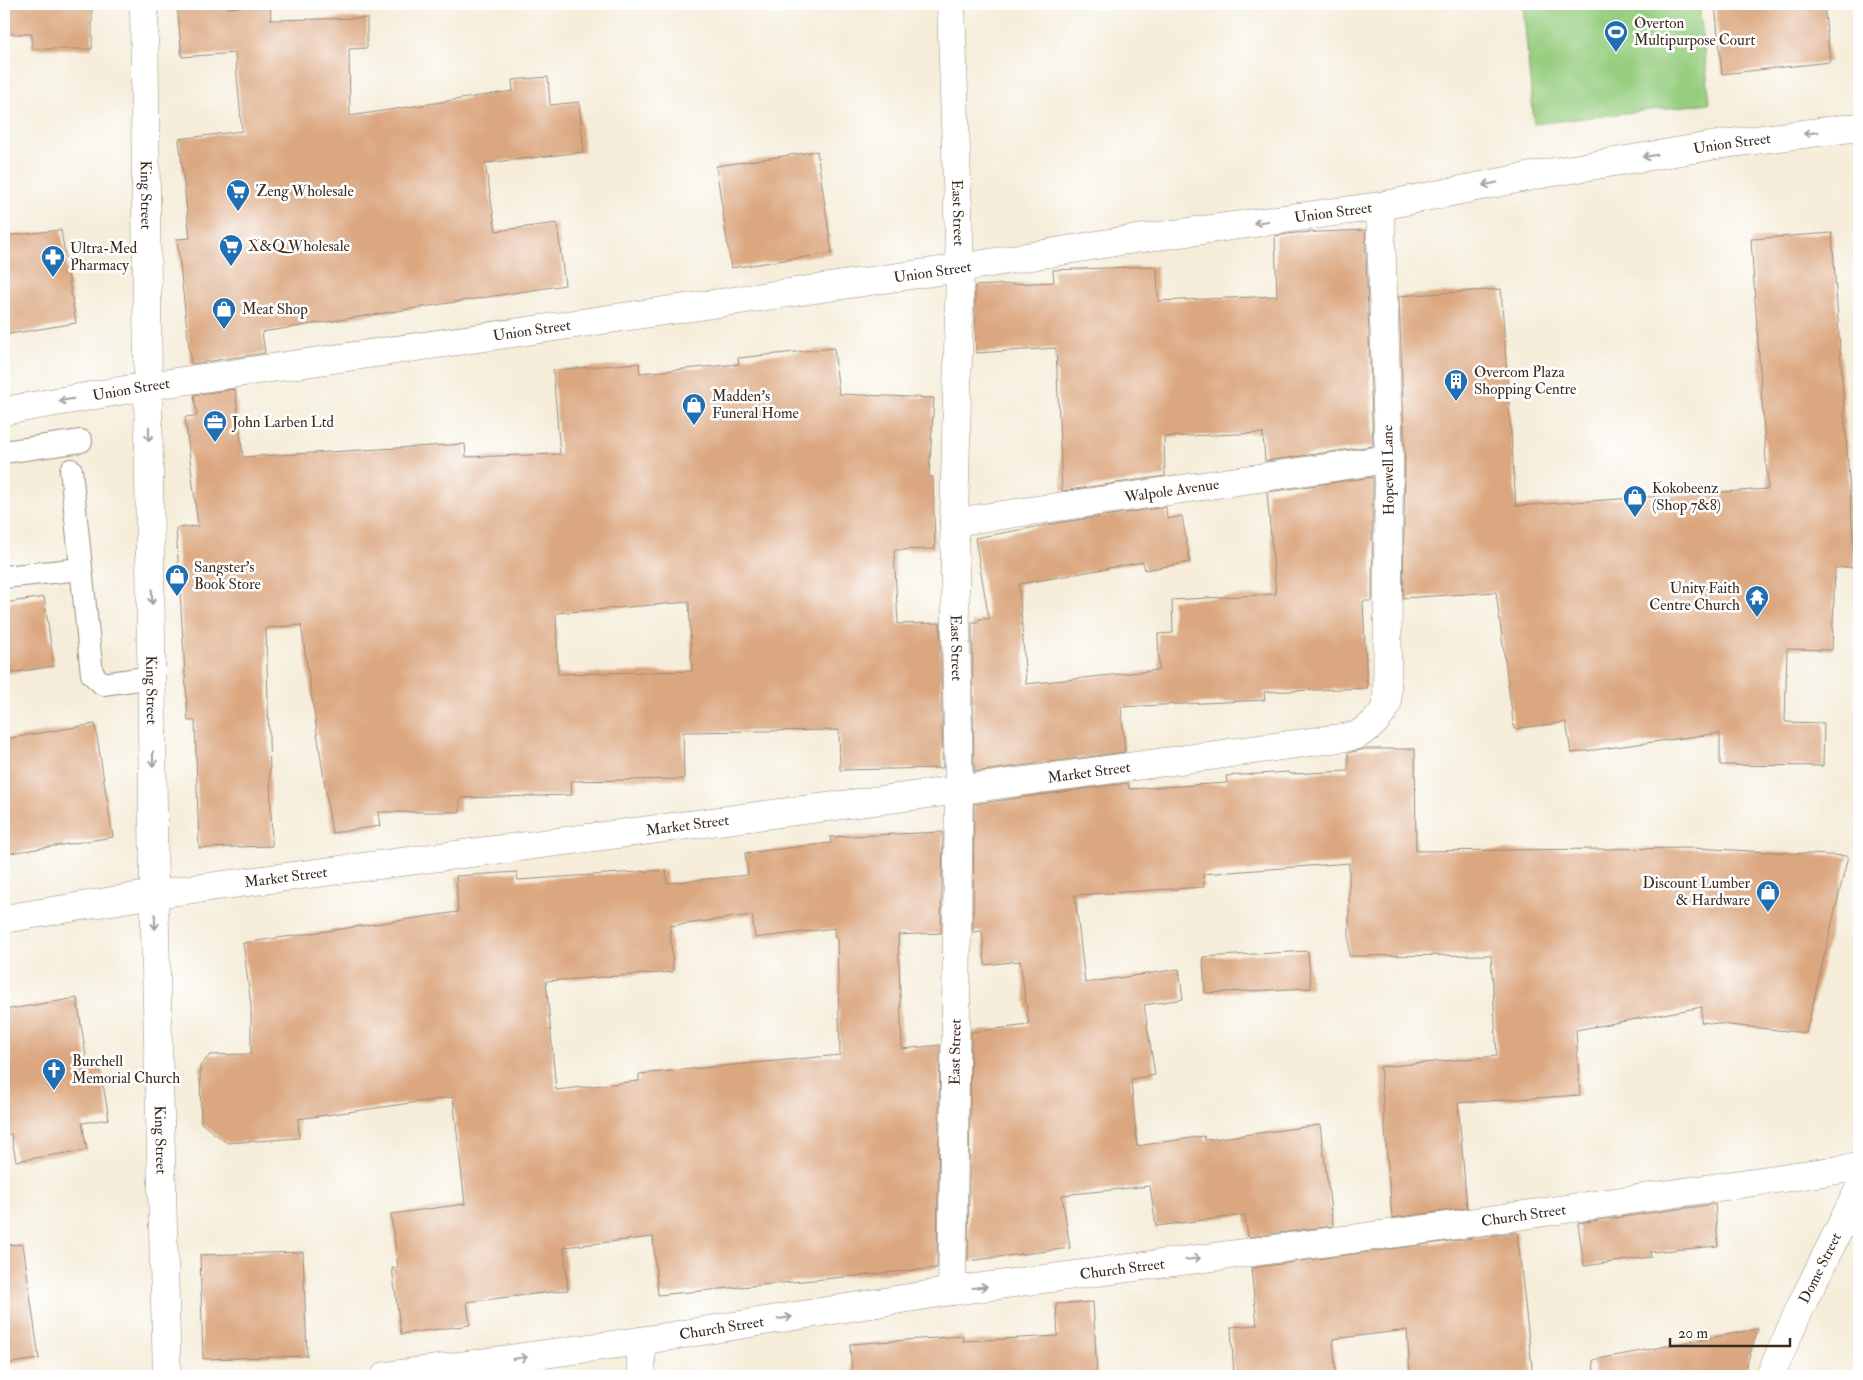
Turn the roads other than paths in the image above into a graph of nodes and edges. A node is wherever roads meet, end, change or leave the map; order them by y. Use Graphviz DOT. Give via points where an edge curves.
graph roads {
  1 [pos="144,4"];
  2 [pos="951,4"];
  3 [pos="1859,127"];
  4 [pos="1380,206"];
  5 [pos="960,268"];
  6 [pos="148,386"];
  7 [pos="4,410"];
  8 [pos="81,441"];
  9 [pos="4,452"];
  10 [pos="1389,459"];
  11 [pos="71,470"];
  12 [pos="954,522"];
  13 [pos="81,569"];
  14 [pos="4,577"];
  15 [pos="153,677"];
  16 [pos="1370,727"];
  17 [pos="959,790"];
  18 [pos="154,894"];
  19 [pos="4,919"];
  20 [pos="1859,1168"];
  21 [pos="1859,1189"];
  22 [pos="952,1291"];
  23 [pos="640,1342"];
  24 [pos="167,1376"];
  25 [pos="385,1376"];
  26 [pos="642,1376"];
  27 [pos="1770,1376"];
  1 -- 6 [label="street, King Street"];
  2 -- 5 [label="street, East Street"];
  3 -- 4 [label="street, Union Street, one-way" via="1723,144 1552,172"];
  4 -- 5 [label="street, Union Street, one-way" via="1121,241"];
  4 -- 10 [label="street, Hopewell Lane"];
  5 -- 6 [label="street, Union Street"];
  5 -- 12 [label="street, East Street"];
  6 -- 7 [label="street, Union Street, one-way"];
  6 -- 15 [label="street, King Street, one-way"];
  8 -- 9 [label="lane"];
  10 -- 12 [label="street, Walpole Avenue"];
  10 -- 16 [label="street, Hopewell Lane" via="1387,705"];
  11 -- 13 [label="lane"];
  12 -- 17 [label="street, East Street"];
  13 -- 14 [label="lane"];
  13 -- 15 [label="lane" via="92,674 103,684"];
  15 -- 18 [label="street, King Street, one-way"];
  16 -- 17 [label="street, Market Street" via="1355,736"];
  17 -- 18 [label="street, Market Street"];
  17 -- 22 [label="street, East Street"];
  18 -- 19 [label="street, Market Street"];
  18 -- 24 [label="street, King Street, one-way"];
  22 -- 20 [label="street, Church Street, one-way"];
  21 -- 27 [label="street, Dome Street"];
  23 -- 22 [label="street, Church Street, one-way"];
  25 -- 23 [label="street, Church Street, one-way"];
  23 -- 26 [label="street"];
}
